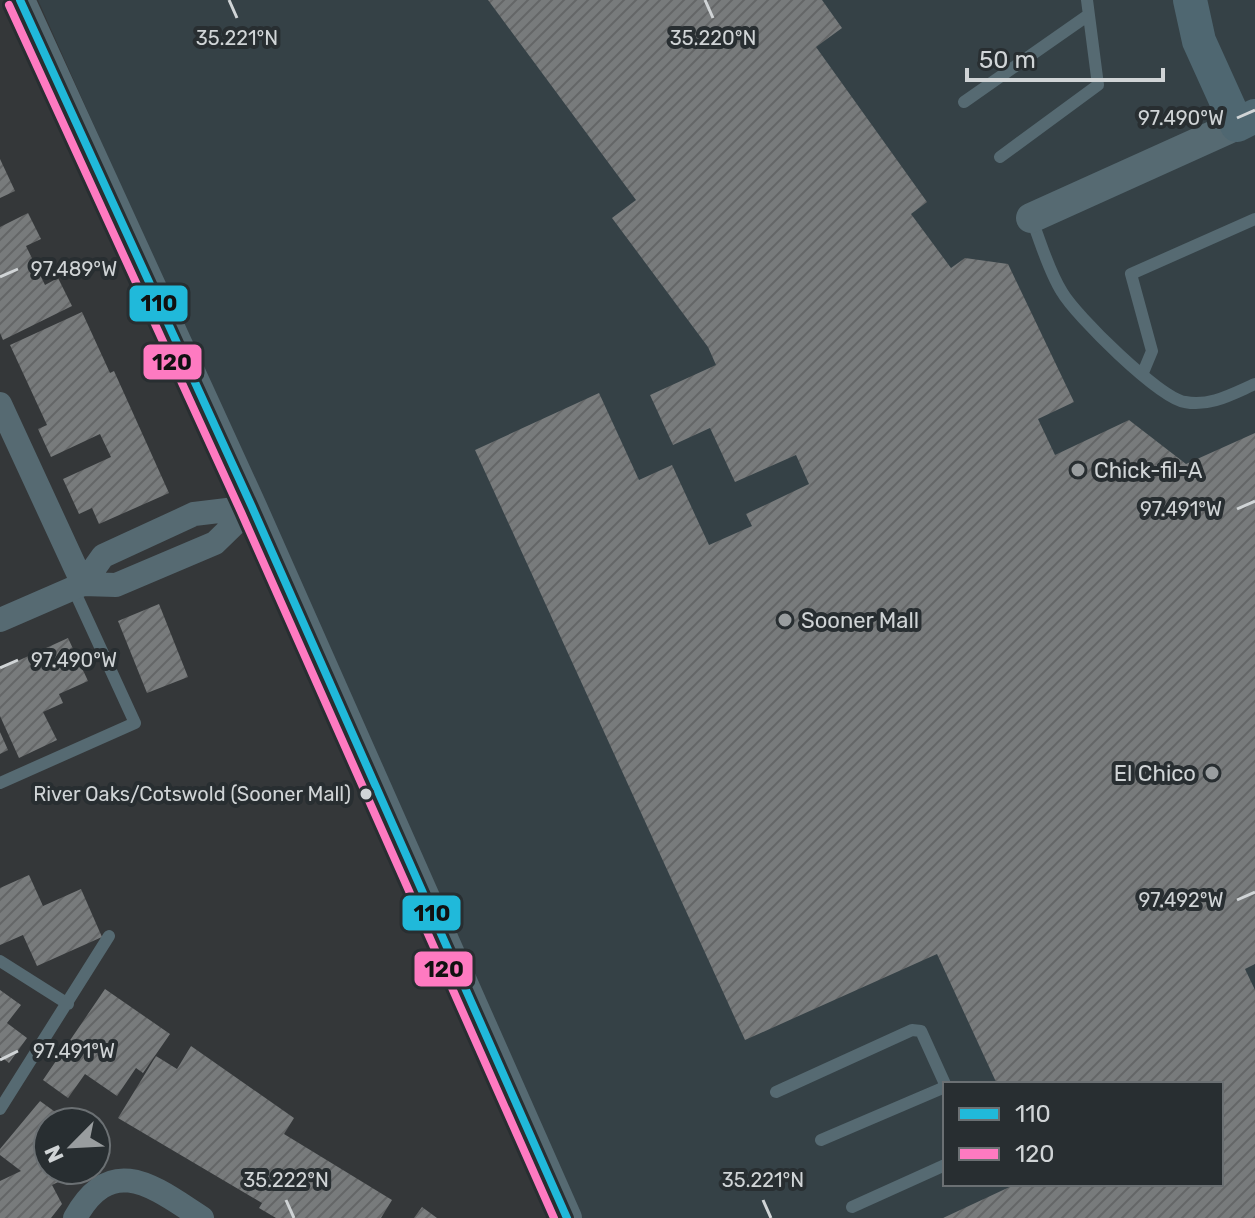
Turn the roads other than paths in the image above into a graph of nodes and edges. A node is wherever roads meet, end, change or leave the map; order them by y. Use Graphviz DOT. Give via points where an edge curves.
graph roads {
  1 [pos="20,0"];
  2 [pos="1087,0"];
  3 [pos="1190,0"];
  4 [pos="1087,16"];
  5 [pos="964,102"];
  6 [pos="1246,121"];
  7 [pos="1000,157"];
  8 [pos="1031,218"];
  9 [pos="1255,219"];
  10 [pos="1142,375"];
  11 [pos="1255,384"];
  12 [pos="0,404"];
  13 [pos="252,507"];
  14 [pos="78,586"];
  15 [pos="0,620"];
  16 [pos="0,783"];
  17 [pos="109,936"];
  18 [pos="0,961"];
  19 [pos="68,1004"];
  20 [pos="943,1082"];
  21 [pos="943,1087"];
  22 [pos="776,1092"];
  23 [pos="0,1109"];
  24 [pos="821,1140"];
  25 [pos="943,1166"];
  26 [pos="852,1207"];
  27 [pos="75,1218"];
  28 [pos="202,1218"];
  29 [pos="567,1218"];
  1 -- 13 [label="street"];
  2 -- 4 [label="lane"];
  3 -- 6 [label="main road" via="1199,41"];
  4 -- 5 [label="lane"];
  4 -- 7 [label="lane" via="1098,85"];
  6 -- 8 [label="street"];
  8 -- 10 [label="lane" via="1061,291"];
  9 -- 10 [label="lane" via="1131,274 1152,351"];
  10 -- 11 [label="lane" via="1185,402 1220,400"];
  12 -- 14 [label="street"];
  13 -- 14 [label="street" via="215,543 116,585"];
  13 -- 14 [label="street" via="194,514 103,556"];
  13 -- 29 [label="street"];
  14 -- 15 [label="street"];
  14 -- 16 [label="lane" via="135,723"];
  17 -- 19 [label="lane"];
  18 -- 19 [label="lane"];
  19 -- 23 [label="lane"];
  20 -- 22 [label="lane" via="921,1031 912,1030"];
  21 -- 24 [label="lane"];
  25 -- 26 [label="lane"];
  27 -- 28 [label="street" via="103,1186 133,1179"];
}
